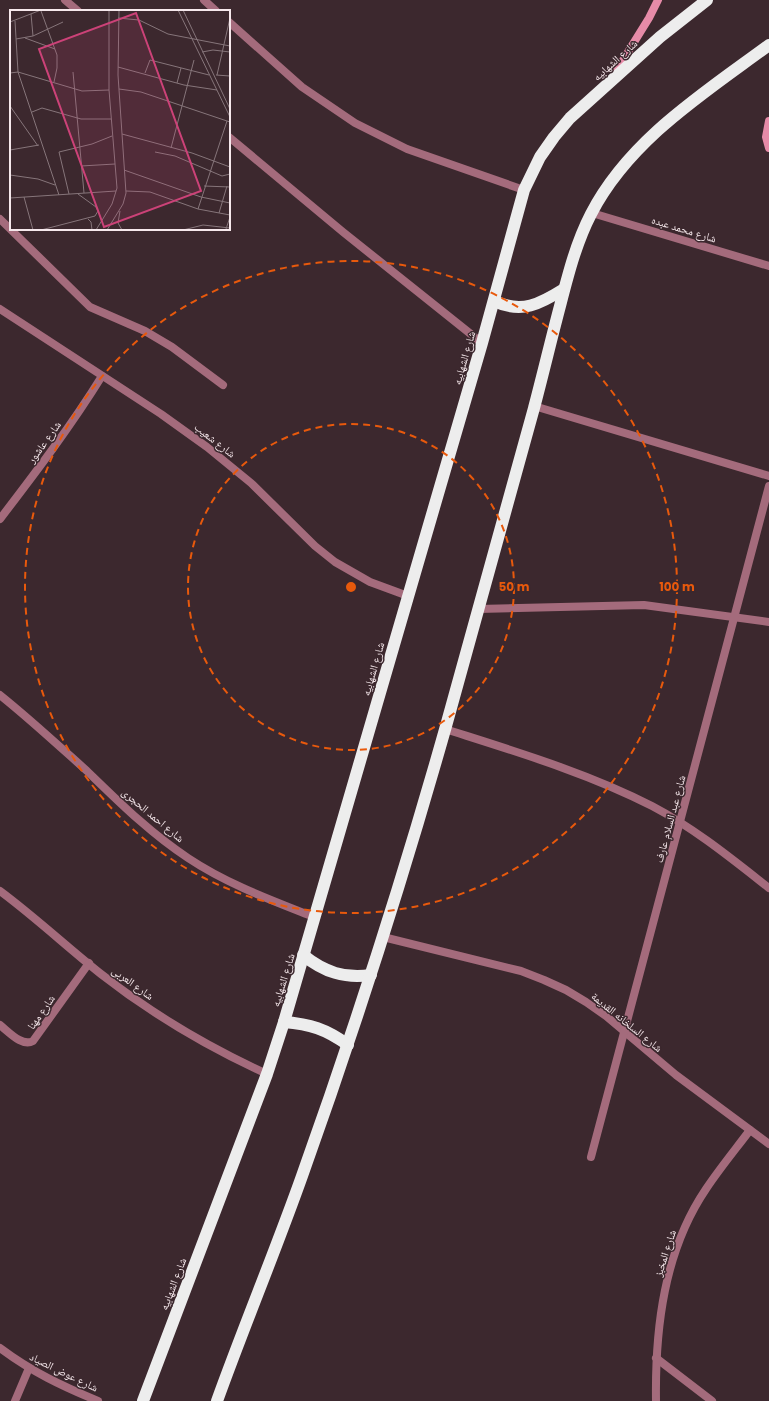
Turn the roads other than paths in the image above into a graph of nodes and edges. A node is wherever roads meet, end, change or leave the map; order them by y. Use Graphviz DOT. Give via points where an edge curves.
graph roads {
  1 [pos="65,0"];
  2 [pos="204,0"];
  3 [pos="658,0"];
  4 [pos="707,0"];
  5 [pos="77,10"];
  6 [pos="215,10"];
  7 [pos="230,23"];
  8 [pos="769,45"];
  9 [pos="608,84"];
  10 [pos="769,121"];
  11 [pos="230,138"];
  12 [pos="769,148"];
  13 [pos="524,190"];
  14 [pos="592,213"];
  15 [pos="0,219"];
  16 [pos="10,229"];
  17 [pos="11,230"];
  18 [pos="769,266"];
  19 [pos="564,290"];
  20 [pos="494,301"];
  21 [pos="0,310"];
  22 [pos="482,343"];
  23 [pos="102,376"];
  24 [pos="223,385"];
  25 [pos="534,406"];
  26 [pos="769,476"];
  27 [pos="769,486"];
  28 [pos="0,519"];
  29 [pos="408,596"];
  30 [pos="478,609"];
  31 [pos="734,617"];
  32 [pos="769,622"];
  33 [pos="0,695"];
  34 [pos="445,729"];
  35 [pos="680,822"];
  36 [pos="769,888"];
  37 [pos="0,891"];
  38 [pos="314,917"];
  39 [pos="383,937"];
  40 [pos="304,955"];
  41 [pos="89,963"];
  42 [pos="371,975"];
  43 [pos="284,1022"];
  44 [pos="0,1025"];
  45 [pos="624,1032"];
  46 [pos="348,1045"];
  47 [pos="267,1074"];
  48 [pos="750,1130"];
  49 [pos="769,1144"];
  50 [pos="591,1158"];
  51 [pos="0,1348"];
  52 [pos="656,1358"];
  53 [pos="29,1368"];
  54 [pos="15,1401"];
  55 [pos="98,1401"];
  56 [pos="142,1401"];
  57 [pos="217,1401"];
  58 [pos="656,1401"];
  59 [pos="712,1401"];
  1 -- 5 [label="street"];
  2 -- 6 [label="street"];
  3 -- 9 [label="main road" via="650,18"];
  4 -- 9 [label="highway, شارع الشهابيه" via="660,37"];
  7 -- 13 [label="street" via="302,87 355,123 407,149"];
  8 -- 14 [label="highway" via="694,101 634,154 604,192"];
  9 -- 13 [label="highway, شارع الشهابيه" via="554,137 540,157"];
  10 -- 12 [label="main road" via="766,137"];
  11 -- 22 [label="street"];
  13 -- 20 [label="highway, شارع الشهابيه"];
  14 -- 18 [label="street, شارع محمد عبده"];
  14 -- 19 [label="highway" via="581,237"];
  15 -- 16 [label="street"];
  17 -- 24 [label="street" via="90,307 145,331 172,347"];
  19 -- 20 [label="highway" via="526,307"];
  19 -- 25 [label="highway"];
  20 -- 22 [label="highway, شارع الشهابيه"];
  21 -- 23 [label="street, شارع شعيب"];
  22 -- 29 [label="highway, شارع الشهابيه"];
  23 -- 28 [label="street, شارع عاشور" via="47,458"];
  23 -- 29 [label="street, شارع شعيب" via="222,459 251,483 315,546 346,570"];
  25 -- 26 [label="street"];
  25 -- 30 [label="highway"];
  27 -- 31 [label="street, شارع عبد السلام عارف"];
  29 -- 38 [label="highway, شارع الشهابيه"];
  30 -- 31 [label="street" via="644,605"];
  30 -- 34 [label="highway"];
  31 -- 32 [label="street"];
  31 -- 35 [label="street, شارع عبد السلام عارف"];
  33 -- 38 [label="street, شارع احمد الحجرى" via="146,827 172,847 234,884"];
  34 -- 35 [label="street" via="530,756 605,785"];
  34 -- 39 [label="highway"];
  35 -- 36 [label="street"];
  35 -- 45 [label="street, شارع عبد السلام عارف"];
  37 -- 41 [label="street, شارع العربى"];
  38 -- 40 [label="highway, شارع الشهابيه"];
  39 -- 42 [label="highway"];
  39 -- 45 [label="street, شارع السلخانه القديمة" via="533,975 576,996"];
  40 -- 42 [label="highway" via="334,974 359,977"];
  40 -- 43 [label="highway, شارع الشهابيه"];
  41 -- 44 [label="street, شارع مهنا" via="33,1041 23,1042"];
  41 -- 47 [label="street, شارع العربى" via="167,1020 223,1053"];
  42 -- 46 [label="highway"];
  43 -- 46 [label="highway" via="311,1025"];
  43 -- 47 [label="highway, شارع الشهابيه"];
  45 -- 48 [label="street, شارع السلخانه القديمة" via="676,1075"];
  45 -- 50 [label="street, شارع عبد السلام عارف"];
  46 -- 57 [label="highway"];
  47 -- 56 [label="highway, شارع الشهابيه"];
  48 -- 49 [label="street, شارع السلخانه القديمة"];
  48 -- 52 [label="street, شارع المخبز" via="706,1189 689,1219 672,1264 664,1295"];
  51 -- 53 [label="street, شارع عوض الصياد"];
  52 -- 58 [label="street, شارع المخبز"];
  52 -- 59 [label="street"];
  53 -- 54 [label="street"];
  53 -- 55 [label="street, شارع عوض الصياد"];
}
